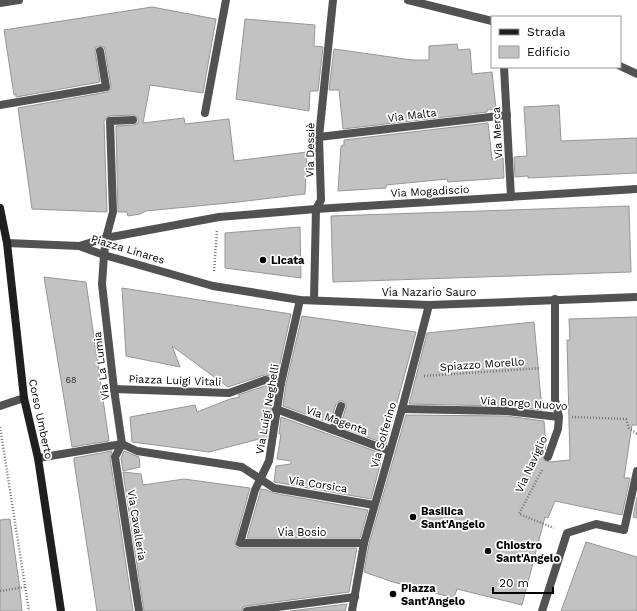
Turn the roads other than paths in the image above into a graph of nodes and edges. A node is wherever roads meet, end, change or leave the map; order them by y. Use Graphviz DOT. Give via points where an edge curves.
graph roads {
  1 [pos="19,0"];
  2 [pos="226,0"];
  3 [pos="333,0"];
  4 [pos="408,0"];
  5 [pos="0,3"];
  6 [pos="491,21"];
  7 [pos="100,51"];
  8 [pos="621,66"];
  9 [pos="504,68"];
  10 [pos="637,74"];
  11 [pos="0,105"];
  12 [pos="205,113"];
  13 [pos="507,115"];
  14 [pos="133,120"];
  15 [pos="319,137"];
  16 [pos="637,189"];
  17 [pos="511,197"];
  18 [pos="0,208"];
  19 [pos="316,209"];
  20 [pos="222,217"];
  21 [pos="106,238"];
  22 [pos="3,243"];
  23 [pos="79,246"];
  24 [pos="104,255"];
  25 [pos="222,287"];
  26 [pos="637,297"];
  27 [pos="555,299"];
  28 [pos="300,300"];
  29 [pos="314,300"];
  30 [pos="429,305"];
  31 [pos="281,383"];
  32 [pos="114,389"];
  33 [pos="24,398"];
  34 [pos="0,406"];
  35 [pos="341,406"];
  36 [pos="402,409"];
  37 [pos="276,410"];
  38 [pos="559,417"];
  39 [pos="333,430"];
  40 [pos="122,444"];
  41 [pos="390,451"];
  42 [pos="548,457"];
  43 [pos="38,458"];
  44 [pos="637,471"];
  45 [pos="261,478"];
  46 [pos="374,505"];
  47 [pos="240,543"];
  48 [pos="364,543"];
  49 [pos="354,597"];
  50 [pos="543,609"];
  51 [pos="61,611"];
  52 [pos="139,611"];
  53 [pos="247,611"];
  54 [pos="352,611"];
  1 -- 5 [label="street"];
  2 -- 12 [label="street"];
  3 -- 15 [label="street, Via Dessiè"];
  4 -- 6 [label="street"];
  7 -- 11 [label="street" via="106,87"];
  8 -- 10 [label="street"];
  9 -- 13 [label="street, Via Merca"];
  13 -- 15 [label="street, Via Malta"];
  13 -- 17 [label="street, Via Merca"];
  14 -- 21 [label="street, Via La Lumia" via="110,121 113,212"];
  15 -- 19 [label="street, Via Dessiè" via="321,200"];
  16 -- 17 [label="street, Via Mogadiscio"];
  17 -- 19 [label="street, Via Mogadiscio"];
  18 -- 22 [label="main road, Corso Umberto"];
  19 -- 20 [label="street, Via Mogadiscio"];
  19 -- 29 [label="street, Via Dessiè"];
  20 -- 21 [label="street, Piazza Linares"];
  21 -- 23 [label="street, Piazza Linares"];
  21 -- 24 [label="street, Via La Lumia"];
  22 -- 23 [label="street"];
  22 -- 33 [label="main road, Corso Umberto"];
  23 -- 24 [label="street, Piazza Linares"];
  24 -- 25 [label="street, Piazza Linares"];
  24 -- 32 [label="street, Via La Lumia" via="102,284"];
  25 -- 28 [label="street, Via Nazario Sauro"];
  26 -- 27 [label="street, Via Nazario Sauro"];
  27 -- 30 [label="street, Via Nazario Sauro"];
  27 -- 38 [label="street, Via Naviglio" via="555,400"];
  28 -- 29 [label="street, Via Nazario Sauro"];
  28 -- 31 [label="street, Via Luigi Neghelli"];
  29 -- 30 [label="street, Via Nazario Sauro"];
  30 -- 36 [label="street, Via Solferino"];
  31 -- 32 [label="street, Piazza Luigi Vitali" via="265,380 229,393"];
  31 -- 37 [label="street, Via Luigi Neghelli"];
  32 -- 40 [label="street, Via La Lumia"];
  33 -- 34 [label="street"];
  33 -- 43 [label="main road, Corso Umberto"];
  35 -- 39 [label="street"];
  36 -- 38 [label="street, Via Borgo Nuovo" via="506,410"];
  36 -- 41 [label="street, Via Solferino"];
  37 -- 39 [label="street, Via Magenta"];
  37 -- 45 [label="street, Via Luigi Neghelli" via="269,460"];
  38 -- 42 [label="street, Via Naviglio" via="558,429"];
  39 -- 41 [label="street, Via Magenta"];
  40 -- 43 [label="street"];
  40 -- 45 [label="street, Via Corsica" via="137,451 242,468"];
  40 -- 52 [label="street, Via Cavalleria" via="115,457"];
  41 -- 46 [label="street, Via Solferino"];
  43 -- 51 [label="main road, Corso Umberto"];
  44 -- 50 [label="street" via="624,530 596,524 567,533"];
  45 -- 46 [label="street, Via Corsica" via="274,488"];
  45 -- 47 [label="street, Via Luigi Neghelli" via="255,490"];
  46 -- 48 [label="street, Via Solferino"];
  47 -- 48 [label="street, Via Bosio"];
  48 -- 49 [label="street, Via Solferino"];
  49 -- 53 [label="street"];
  49 -- 54 [label="street, Via Solferino"];
}
